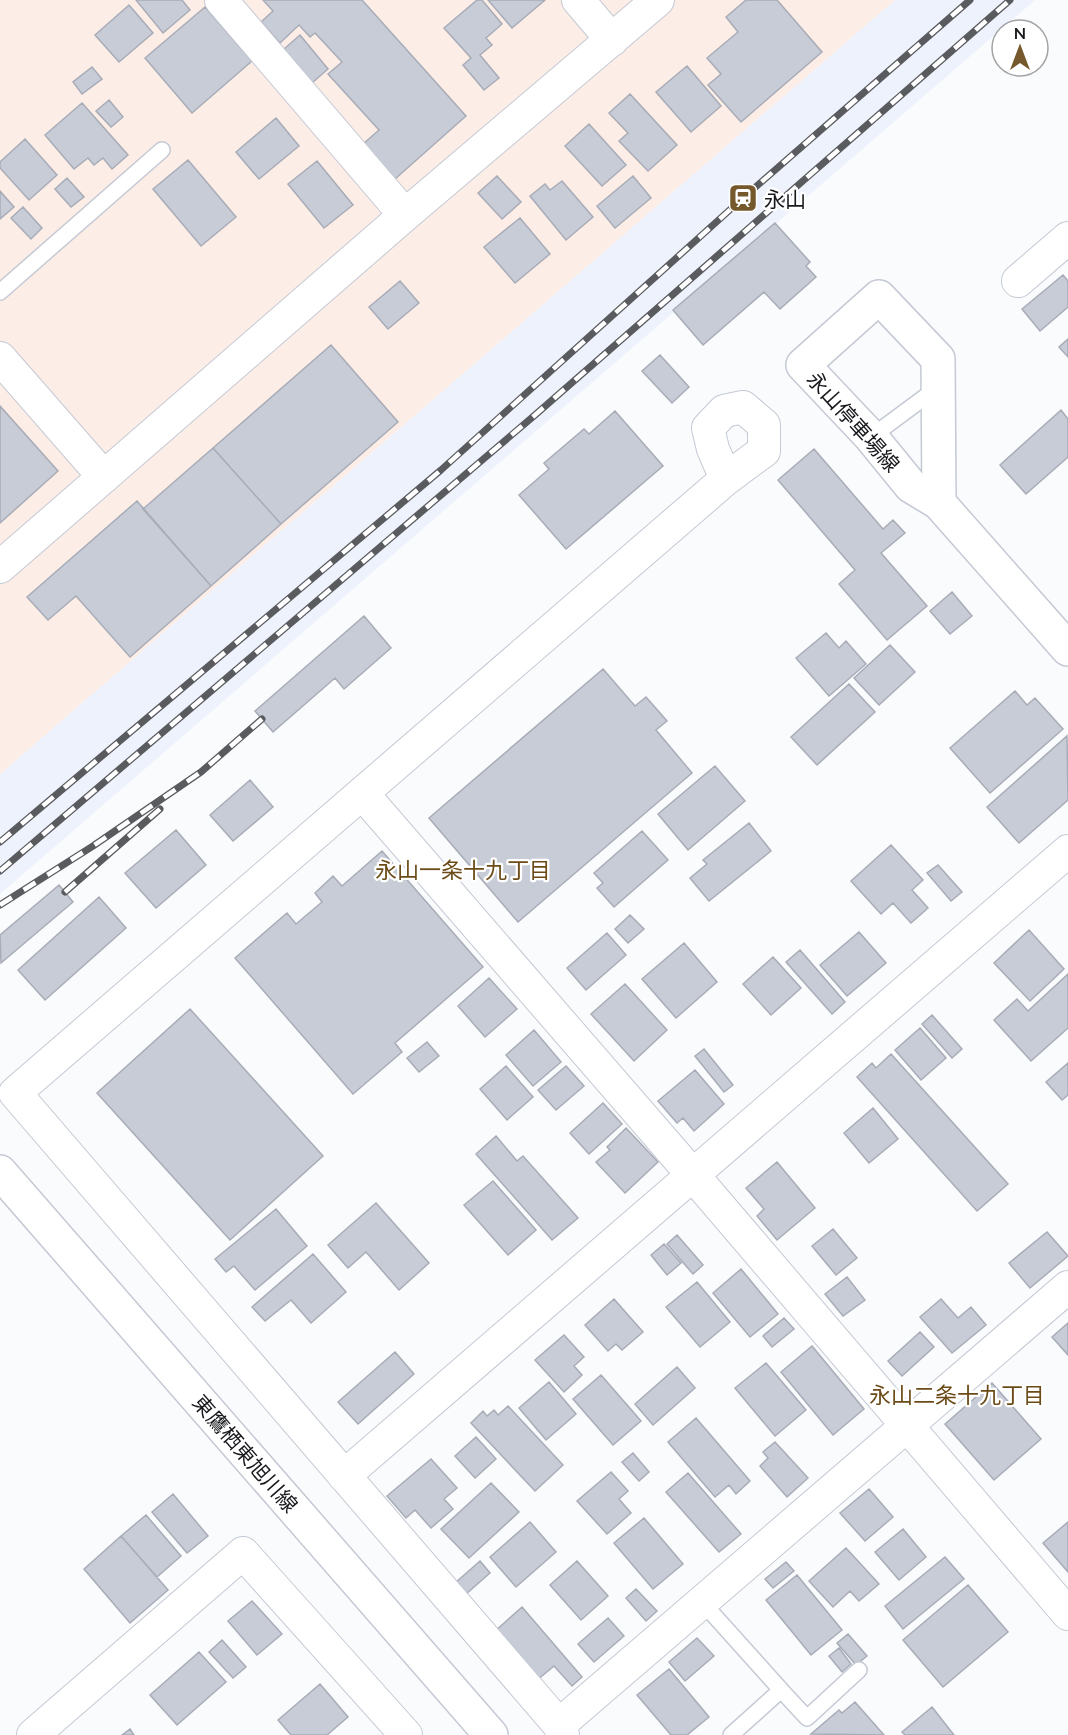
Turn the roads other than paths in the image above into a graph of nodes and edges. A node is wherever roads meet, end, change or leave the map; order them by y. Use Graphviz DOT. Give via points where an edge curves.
graph roads {
  1 [pos="221,0"];
  2 [pos="578,0"];
  3 [pos="658,0"];
  4 [pos="612,40"];
  5 [pos="162,150"];
  6 [pos="405,215"];
  7 [pos="1068,238"];
  8 [pos="1018,281"];
  9 [pos="0,292"];
  10 [pos="0,358"];
  11 [pos="937,388"];
  12 [pos="871,437"];
  13 [pos="104,477"];
  14 [pos="726,479"];
  15 [pos="939,504"];
  16 [pos="0,567"];
  17 [pos="1068,649"];
  18 [pos="362,793"];
  19 [pos="1068,851"];
  20 [pos="0,1172"];
  21 [pos="692,1174"];
  22 [pos="1068,1287"];
  23 [pos="907,1426"];
  24 [pos="344,1476"];
  25 [pos="702,1602"];
  26 [pos="1068,1614"];
  27 [pos="859,1670"];
  28 [pos="781,1690"];
  29 [pos="561,1730"];
  30 [pos="33,1735"];
  31 [pos="406,1735"];
  32 [pos="491,1735"];
  33 [pos="731,1735"];
  1 -- 6 [label="street"];
  2 -- 4 [label="street"];
  3 -- 4 [label="street"];
  4 -- 6 [label="street"];
  5 -- 9 [label="lane"];
  6 -- 13 [label="street"];
  7 -- 8 [label="street"];
  10 -- 13 [label="street"];
  11 -- 12 [label="lane"];
  11 -- 12 [label="main road, 永山停車場線" via="938,359 879,297 803,365"];
  11 -- 15 [label="main road, 永山停車場線"];
  12 -- 15 [label="main road, 永山停車場線" via="911,486"];
  13 -- 16 [label="street"];
  14 -- 18 [label="street"];
  15 -- 17 [label="main road, 永山停車場線"];
  18 -- 21 [label="street"];
  18 -- 24 [label="street" via="15,1093"];
  19 -- 21 [label="street"];
  20 -- 32 [label="main road, 東鷹栖東旭川線"];
  21 -- 23 [label="street"];
  21 -- 24 [label="street"];
  22 -- 23 [label="street"];
  23 -- 25 [label="street"];
  23 -- 26 [label="street"];
  24 -- 29 [label="street"];
  25 -- 28 [label="lane"];
  25 -- 29 [label="street"];
  27 -- 28 [label="lane" via="807,1718"];
  28 -- 33 [label="lane"];
  30 -- 31 [label="street" via="243,1553"];
}
